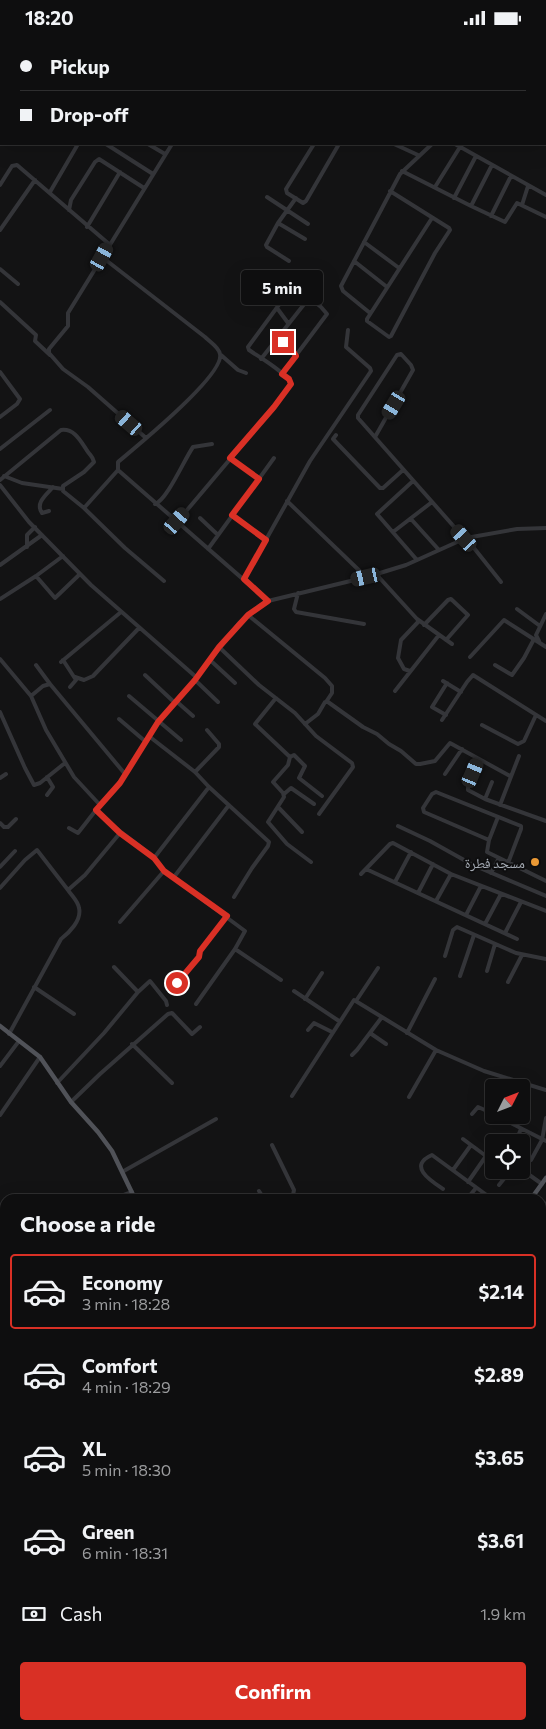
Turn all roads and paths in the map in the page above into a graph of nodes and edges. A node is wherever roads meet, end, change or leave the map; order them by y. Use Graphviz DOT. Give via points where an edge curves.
graph roads {
  1 [pos="77,145"];
  2 [pos="108,145"];
  3 [pos="150,145"];
  4 [pos="171,145"];
  5 [pos="313,145"];
  6 [pos="338,145"];
  7 [pos="396,145"];
  8 [pos="431,145"];
  9 [pos="457,145"];
  10 [pos="460,147"];
  11 [pos="165,154"];
  12 [pos="418,155"];
  13 [pos="476,156"];
  14 [pos="492,165"];
  15 [pos="402,171"];
  16 [pos="120,172"];
  17 [pos="153,174"];
  18 [pos="511,176"];
  19 [pos="35,180"];
  20 [pos="0,185"];
  21 [pos="528,186"];
  22 [pos="435,187"];
  23 [pos="144,188"];
  24 [pos="390,191"];
  25 [pos="50,192"];
  26 [pos="546,195"];
  27 [pos="267,197"];
  28 [pos="296,198"];
  29 [pos="454,198"];
  30 [pos="71,200"];
  31 [pos="60,203"];
  32 [pos="522,205"];
  33 [pos="470,206"];
  34 [pos="69,210"];
  35 [pos="288,210"];
  36 [pos="491,216"];
  37 [pos="546,217"];
  38 [pos="432,218"];
  39 [pos="278,223"];
  40 [pos="308,223"];
  41 [pos="87,227"];
  42 [pos="0,230"];
  43 [pos="305,239"];
  44 [pos="364,242"];
  45 [pos="109,244"];
  46 [pos="102,257"];
  47 [pos="289,261"];
  48 [pos="354,261"];
  49 [pos="399,268"];
  50 [pos="0,269"];
  51 [pos="18,284"];
  52 [pos="386,287"];
  53 [pos="309,298"];
  54 [pos="0,302"];
  55 [pos="277,309"];
  56 [pos="370,313"];
  57 [pos="288,323"];
  58 [pos="348,330"];
  59 [pos="276,338"];
  60 [pos="50,355"];
  61 [pos="221,355"];
  62 [pos="296,356"];
  63 [pos="261,359"];
  64 [pos="0,372"];
  65 [pos="246,373"];
  66 [pos="282,374"];
  67 [pos="5,379"];
  68 [pos="0,382"];
  69 [pos="50,410"];
  70 [pos="0,417"];
  71 [pos="336,435"];
  72 [pos="375,437"];
  73 [pos="146,438"];
  74 [pos="212,444"];
  75 [pos="0,449"];
  76 [pos="230,458"];
  77 [pos="274,458"];
  78 [pos="118,470"];
  79 [pos="403,470"];
  80 [pos="4,476"];
  81 [pos="259,479"];
  82 [pos="0,480"];
  83 [pos="413,481"];
  84 [pos="0,485"];
  85 [pos="53,487"];
  86 [pos="63,489"];
  87 [pos="6,493"];
  88 [pos="0,497"];
  89 [pos="287,501"];
  90 [pos="432,502"];
  91 [pos="155,503"];
  92 [pos="84,508"];
  93 [pos="49,511"];
  94 [pos="232,515"];
  95 [pos="200,518"];
  96 [pos="411,519"];
  97 [pos="177,521"];
  98 [pos="35,527"];
  99 [pos="546,528"];
  100 [pos="393,532"];
  101 [pos="42,535"];
  102 [pos="218,535"];
  103 [pos="465,538"];
  104 [pos="266,540"];
  105 [pos="27,547"];
  106 [pos="208,549"];
  107 [pos="439,550"];
  108 [pos="62,556"];
  109 [pos="417,560"];
  110 [pos="0,565"];
  111 [pos="80,574"];
  112 [pos="376,574"];
  113 [pos="36,576"];
  114 [pos="366,577"];
  115 [pos="244,579"];
  116 [pos="164,581"];
  117 [pos="501,582"];
  118 [pos="298,593"];
  119 [pos="0,599"];
  120 [pos="268,601"];
  121 [pos="517,609"];
  122 [pos="121,612"];
  123 [pos="546,613"];
  124 [pos="248,615"];
  125 [pos="420,621"];
  126 [pos="364,624"];
  127 [pos="424,625"];
  128 [pos="540,626"];
  129 [pos="139,628"];
  130 [pos="439,635"];
  131 [pos="534,639"];
  132 [pos="446,640"];
  133 [pos="452,644"];
  134 [pos="544,646"];
  135 [pos="219,647"];
  136 [pos="470,657"];
  137 [pos="0,659"];
  138 [pos="210,660"];
  139 [pos="36,665"];
  140 [pos="495,665"];
  141 [pos="410,671"];
  142 [pos="145,675"];
  143 [pos="75,677"];
  144 [pos="196,678"];
  145 [pos="235,683"];
  146 [pos="50,684"];
  147 [pos="70,687"];
  148 [pos="395,691"];
  149 [pos="461,692"];
  150 [pos="31,696"];
  151 [pos="129,696"];
  152 [pos="276,698"];
  153 [pos="326,701"];
  154 [pos="176,702"];
  155 [pos="218,702"];
  156 [pos="0,712"];
  157 [pos="446,715"];
  158 [pos="536,715"];
  159 [pos="194,716"];
  160 [pos="119,719"];
  161 [pos="442,720"];
  162 [pos="546,721"];
  163 [pos="158,722"];
  164 [pos="305,724"];
  165 [pos="482,725"];
  166 [pos="207,729"];
  167 [pos="150,737"];
  168 [pos="181,740"];
  169 [pos="146,742"];
  170 [pos="462,749"];
  171 [pos="519,756"];
  172 [pos="290,757"];
  173 [pos="479,759"];
  174 [pos="66,763"];
  175 [pos="196,772"];
  176 [pos="6,774"];
  177 [pos="125,775"];
  178 [pos="445,775"];
  179 [pos="510,776"];
  180 [pos="47,777"];
  181 [pos="0,778"];
  182 [pos="492,782"];
  183 [pos="310,786"];
  184 [pos="209,787"];
  185 [pos="284,794"];
  186 [pos="47,795"];
  187 [pos="302,796"];
  188 [pos="322,796"];
  189 [pos="485,799"];
  190 [pos="314,804"];
  191 [pos="100,805"];
  192 [pos="229,805"];
  193 [pos="500,805"];
  194 [pos="278,807"];
  195 [pos="96,810"];
  196 [pos="319,814"];
  197 [pos="498,817"];
  198 [pos="16,819"];
  199 [pos="546,821"];
  200 [pos="0,823"];
  201 [pos="398,826"];
  202 [pos="69,828"];
  203 [pos="302,832"];
  204 [pos="120,833"];
  205 [pos="489,841"];
  206 [pos="16,851"];
  207 [pos="411,852"];
  208 [pos="154,858"];
  209 [pos="499,858"];
  210 [pos="311,862"];
  211 [pos="508,863"];
  212 [pos="433,864"];
  213 [pos="0,867"];
  214 [pos="366,869"];
  215 [pos="164,871"];
  216 [pos="451,873"];
  217 [pos="491,873"];
  218 [pos="361,874"];
  219 [pos="174,877"];
  220 [pos="546,881"];
  221 [pos="396,883"];
  222 [pos="481,886"];
  223 [pos="0,888"];
  224 [pos="68,890"];
  225 [pos="418,893"];
  226 [pos="501,894"];
  227 [pos="546,896"];
  228 [pos="234,897"];
  229 [pos="436,901"];
  230 [pos="521,903"];
  231 [pos="546,911"];
  232 [pos="466,915"];
  233 [pos="227,916"];
  234 [pos="120,921"];
  235 [pos="485,924"];
  236 [pos="504,933"];
  237 [pos="474,935"];
  238 [pos="517,939"];
  239 [pos="495,944"];
  240 [pos="235,949"];
  241 [pos="522,955"];
  242 [pos="445,956"];
  243 [pos="546,959"];
  244 [pos="114,967"];
  245 [pos="378,968"];
  246 [pos="487,971"];
  247 [pos="322,973"];
  248 [pos="460,976"];
  249 [pos="435,979"];
  250 [pos="281,980"];
  251 [pos="508,982"];
  252 [pos="177,983"];
  253 [pos="34,987"];
  254 [pos="294,991"];
  255 [pos="138,992"];
  256 [pos="305,999"];
  257 [pos="356,1001"];
  258 [pos="196,1004"];
  259 [pos="167,1005"];
  260 [pos="74,1014"];
  261 [pos="382,1017"];
  262 [pos="340,1021"];
  263 [pos="0,1026"];
  264 [pos="200,1027"];
  265 [pos="308,1030"];
  266 [pos="332,1032"];
  267 [pos="9,1033"];
  268 [pos="370,1033"];
  269 [pos="407,1033"];
  270 [pos="19,1041"];
  271 [pos="132,1044"];
  272 [pos="386,1044"];
  273 [pos="436,1050"];
  274 [pos="352,1055"];
  275 [pos="40,1057"];
  276 [pos="0,1066"];
  277 [pos="57,1083"];
  278 [pos="172,1083"];
  279 [pos="546,1090"];
  280 [pos="292,1096"];
  281 [pos="409,1097"];
  282 [pos="72,1102"];
  283 [pos="485,1110"];
  284 [pos="472,1114"];
  285 [pos="0,1115"];
  286 [pos="546,1117"];
  287 [pos="216,1119"];
  288 [pos="512,1124"];
  289 [pos="521,1129"];
  290 [pos="519,1134"];
  291 [pos="463,1139"];
  292 [pos="544,1140"];
  293 [pos="272,1145"];
  294 [pos="471,1145"];
  295 [pos="531,1160"];
  296 [pos="453,1170"];
  297 [pos="122,1172"];
  298 [pos="530,1175"];
  299 [pos="546,1178"];
  300 [pos="504,1179"];
  301 [pos="468,1182"];
  302 [pos="542,1184"];
  303 [pos="499,1185"];
  304 [pos="476,1188"];
  305 [pos="443,1189"];
  306 [pos="259,1191"];
  307 [pos="132,1192"];
  308 [pos="127,1194"];
  309 [pos="261,1194"];
  310 [pos="293,1194"];
  311 [pos="471,1194"];
  312 [pos="484,1194"];
  313 [pos="535,1194"];
  1 -- 25 [label="street"];
  2 -- 17 [label="street"];
  3 -- 11 [label="street"];
  4 -- 11 [label="street"];
  5 -- 28 [label="street" via="286,189"];
  6 -- 28 [label="street" via="306,201 303,203"];
  7 -- 12 [label="street"];
  8 -- 12 [label="street"];
  9 -- 10 [label="street"];
  10 -- 13 [label="street"];
  10 -- 22 [label="street"];
  11 -- 17 [label="street"];
  12 -- 15 [label="street"];
  13 -- 14 [label="street"];
  13 -- 29 [label="street"];
  14 -- 18 [label="street"];
  14 -- 33 [label="street"];
  15 -- 22 [label="street"];
  15 -- 24 [label="street"];
  16 -- 23 [label="street"];
  16 -- 30 [label="street" via="97,160"];
  16 -- 41 [label="street"];
  17 -- 23 [label="street"];
  18 -- 21 [label="street"];
  18 -- 36 [label="street"];
  19 -- 20 [label="street" via="16,165"];
  19 -- 31 [label="street"];
  19 -- 42 [label="street"];
  21 -- 26 [label="street"];
  21 -- 32 [label="street"];
  22 -- 29 [label="street"];
  23 -- 45 [label="street"];
  24 -- 38 [label="street"];
  24 -- 44 [label="street"];
  27 -- 35 [label="street"];
  28 -- 35 [label="street"];
  29 -- 33 [label="street"];
  30 -- 31 [label="street"];
  30 -- 34 [label="street"];
  31 -- 34 [label="street"];
  32 -- 36 [label="street" via="516,204 505,222"];
  32 -- 37 [label="street"];
  33 -- 36 [label="street"];
  34 -- 41 [label="street"];
  35 -- 39 [label="street"];
  35 -- 40 [label="street"];
  38 -- 49 [label="street"];
  38 -- 56 [label="street" via="450,230 391,336 367,321"];
  39 -- 43 [label="street"];
  39 -- 47 [label="street" via="266,246"];
  41 -- 45 [label="street"];
  44 -- 48 [label="street"];
  44 -- 49 [label="street"];
  45 -- 46 [label="street"];
  46 -- 60 [label="street" via="68,313 68,326 49,349"];
  46 -- 61 [label="street" via="205,337"];
  48 -- 52 [label="street"];
  48 -- 56 [label="street" via="342,288"];
  49 -- 52 [label="street"];
  50 -- 51 [label="street"];
  52 -- 56 [label="street"];
  53 -- 55 [label="street" via="294,286"];
  53 -- 57 [label="street"];
  53 -- 62 [label="street" via="326,312 326,317"];
  54 -- 60 [label="street" via="36,335 35,341"];
  55 -- 57 [label="street"];
  55 -- 63 [label="street" via="248,347"];
  57 -- 59 [label="street"];
  58 -- 89 [label="street" via="346,347 371,371 314,454"];
  59 -- 62 [label="street" via="291,348"];
  59 -- 63 [label="street"];
  60 -- 73 [label="street"];
  61 -- 65 [label="street"];
  61 -- 73 [label="street" via="198,391"];
  62 -- 66 [label="street"];
  63 -- 66 [label="street"];
  64 -- 67 [label="street"];
  66 -- 76 [label="street" via="291,384"];
  67 -- 68 [label="street"];
  67 -- 70 [label="street" via="20,401"];
  69 -- 75 [label="street"];
  71 -- 79 [label="street" via="333,439 380,488"];
  72 -- 72 [label="street" via="358,415 397,355 401,354 413,370"];
  72 -- 79 [label="street"];
  73 -- 78 [label="street" via="118,462"];
  74 -- 91 [label="street" via="192,447 166,494 159,503"];
  76 -- 81 [label="street"];
  76 -- 97 [label="street"];
  77 -- 81 [label="street"];
  78 -- 91 [label="street"];
  78 -- 92 [label="street"];
  79 -- 83 [label="street"];
  80 -- 82 [label="street"];
  80 -- 85 [label="street" via="22,483"];
  80 -- 86 [label="street" via="61,430 68,430 81,440 94,462"];
  81 -- 94 [label="street"];
  83 -- 90 [label="street"];
  83 -- 100 [label="street" via="378,513"];
  84 -- 87 [label="street"];
  85 -- 86 [label="street"];
  85 -- 93 [label="street" via="39,505 42,513"];
  86 -- 92 [label="street"];
  87 -- 88 [label="street"];
  87 -- 98 [label="street"];
  89 -- 104 [label="street"];
  89 -- 114 [label="street"];
  90 -- 96 [label="street"];
  90 -- 103 [label="street"];
  91 -- 97 [label="street"];
  92 -- 116 [label="street"];
  94 -- 102 [label="street"];
  94 -- 104 [label="street"];
  95 -- 102 [label="street"];
  96 -- 100 [label="street"];
  96 -- 107 [label="street"];
  97 -- 106 [label="street"];
  98 -- 101 [label="street"];
  98 -- 105 [label="street" via="27,535"];
  99 -- 103 [label="street" via="517,529"];
  100 -- 109 [label="street"];
  101 -- 105 [label="street"];
  101 -- 108 [label="street"];
  102 -- 106 [label="street"];
  103 -- 107 [label="street"];
  103 -- 117 [label="street"];
  104 -- 115 [label="street"];
  105 -- 110 [label="street"];
  106 -- 115 [label="street"];
  107 -- 109 [label="street"];
  108 -- 111 [label="street"];
  108 -- 113 [label="street"];
  109 -- 112 [label="street"];
  111 -- 113 [label="street" via="55,598"];
  111 -- 122 [label="street"];
  112 -- 114 [label="street"];
  112 -- 125 [label="street"];
  113 -- 119 [label="street"];
  114 -- 118 [label="street"];
  115 -- 120 [label="street"];
  118 -- 120 [label="street"];
  118 -- 126 [label="street" via="296,612"];
  120 -- 124 [label="street"];
  121 -- 128 [label="street"];
  122 -- 129 [label="street"];
  122 -- 143 [label="street" via="62,661"];
  123 -- 128 [label="street"];
  124 -- 135 [label="street"];
  124 -- 153 [label="street" via="325,678 332,686 332,693"];
  125 -- 127 [label="street"];
  125 -- 141 [label="street" via="401,640 399,660 404,669"];
  127 -- 130 [label="street"];
  127 -- 132 [label="street" via="451,599 468,615"];
  128 -- 134 [label="street" via="536,637"];
  129 -- 143 [label="street" via="92,675 84,679"];
  129 -- 144 [label="street"];
  130 -- 132 [label="street"];
  130 -- 141 [label="street"];
  131 -- 134 [label="street"];
  131 -- 136 [label="street" via="504,620"];
  131 -- 140 [label="street" via="514,674 510,675"];
  132 -- 133 [label="street"];
  135 -- 138 [label="street"];
  135 -- 152 [label="street"];
  137 -- 150 [label="street"];
  138 -- 144 [label="street"];
  138 -- 145 [label="street"];
  139 -- 146 [label="street"];
  141 -- 148 [label="street"];
  142 -- 154 [label="street"];
  143 -- 147 [label="street" via="76,681"];
  144 -- 154 [label="street"];
  144 -- 155 [label="street"];
  146 -- 150 [label="street"];
  146 -- 177 [label="street"];
  149 -- 157 [label="street"];
  149 -- 157 [label="street" via="445,682 432,707"];
  149 -- 158 [label="street" via="473,675"];
  150 -- 174 [label="street"];
  151 -- 163 [label="street"];
  152 -- 164 [label="street"];
  152 -- 172 [label="street" via="255,724"];
  153 -- 164 [label="street" via="318,714"];
  153 -- 170 [label="street" via="377,733 416,764 435,761 450,743"];
  154 -- 159 [label="street"];
  154 -- 163 [label="street"];
  156 -- 180 [label="street" via="32,782 36,785"];
  157 -- 161 [label="street"];
  158 -- 162 [label="street"];
  158 -- 165 [label="street" via="524,741 518,744"];
  160 -- 169 [label="street"];
  163 -- 167 [label="street"];
  163 -- 168 [label="street"];
  164 -- 196 [label="street" via="353,765"];
  166 -- 175 [label="street" via="219,747"];
  167 -- 169 [label="street"];
  167 -- 175 [label="street"];
  169 -- 177 [label="street"];
  170 -- 173 [label="street"];
  170 -- 178 [label="street"];
  171 -- 179 [label="street"];
  172 -- 183 [label="street" via="294,755 305,766 299,777"];
  172 -- 185 [label="street" via="288,765 274,781"];
  173 -- 179 [label="street"];
  173 -- 189 [label="street" via="467,788"];
  174 -- 180 [label="street"];
  174 -- 191 [label="street" via="74,777"];
  175 -- 184 [label="street"];
  176 -- 181 [label="street"];
  177 -- 191 [label="street"];
  179 -- 193 [label="street"];
  180 -- 186 [label="street" via="53,787"];
  182 -- 189 [label="street"];
  183 -- 187 [label="street"];
  183 -- 188 [label="street"];
  184 -- 192 [label="street"];
  184 -- 208 [label="street"];
  185 -- 187 [label="street" via="291,788"];
  185 -- 194 [label="street"];
  187 -- 190 [label="street"];
  189 -- 193 [label="street"];
  191 -- 195 [label="street"];
  192 -- 219 [label="street"];
  192 -- 228 [label="street" via="270,843"];
  193 -- 199 [label="street"];
  194 -- 203 [label="street"];
  194 -- 210 [label="street" via="268,824"];
  195 -- 202 [label="street" via="78,833"];
  195 -- 204 [label="street"];
  197 -- 205 [label="street"];
  197 -- 205 [label="street" via="436,792 423,808 424,812"];
  197 -- 211 [label="street" via="522,827"];
  198 -- 200 [label="street" via="8,827"];
  201 -- 217 [label="street"];
  204 -- 208 [label="street"];
  204 -- 224 [label="street"];
  205 -- 209 [label="street" via="487,852"];
  206 -- 213 [label="street"];
  207 -- 212 [label="street"];
  207 -- 214 [label="street" via="391,843"];
  207 -- 221 [label="street"];
  208 -- 215 [label="street"];
  209 -- 211 [label="street"];
  209 -- 217 [label="street"];
  211 -- 220 [label="street"];
  212 -- 216 [label="street"];
  212 -- 225 [label="street"];
  214 -- 218 [label="street"];
  214 -- 221 [label="street"];
  215 -- 219 [label="street"];
  215 -- 234 [label="street"];
  216 -- 222 [label="street"];
  216 -- 229 [label="street"];
  217 -- 227 [label="street"];
  219 -- 233 [label="street"];
  221 -- 225 [label="street"];
  222 -- 226 [label="street"];
  222 -- 232 [label="street"];
  223 -- 224 [label="street" via="36,851"];
  224 -- 253 [label="street" via="79,908 78,918 61,939"];
  225 -- 229 [label="street"];
  226 -- 230 [label="street"];
  226 -- 235 [label="street"];
  229 -- 232 [label="street"];
  230 -- 231 [label="street"];
  230 -- 236 [label="street"];
  232 -- 235 [label="street"];
  233 -- 240 [label="street" via="245,931"];
  233 -- 252 [label="street"];
  235 -- 236 [label="street"];
  236 -- 238 [label="street"];
  237 -- 239 [label="street"];
  237 -- 242 [label="street" via="454,928"];
  237 -- 248 [label="street"];
  239 -- 241 [label="street"];
  239 -- 246 [label="street"];
  240 -- 250 [label="street"];
  240 -- 258 [label="street"];
  241 -- 243 [label="street"];
  241 -- 251 [label="street"];
  244 -- 255 [label="street"];
  245 -- 257 [label="street"];
  247 -- 256 [label="street"];
  249 -- 269 [label="street"];
  253 -- 260 [label="street"];
  253 -- 267 [label="street"];
  254 -- 256 [label="street"];
  255 -- 259 [label="street" via="150,981"];
  255 -- 277 [label="street"];
  256 -- 262 [label="street"];
  257 -- 261 [label="street"];
  257 -- 262 [label="street"];
  261 -- 268 [label="street"];
  261 -- 269 [label="street"];
  262 -- 266 [label="street"];
  263 -- 267 [label="main road"];
  264 -- 271 [label="street" via="192,1034 170,1013"];
  265 -- 266 [label="street" via="314,1023"];
  266 -- 280 [label="street"];
  267 -- 270 [label="main road"];
  268 -- 272 [label="street"];
  268 -- 274 [label="street"];
  269 -- 273 [label="street"];
  270 -- 275 [label="main road"];
  270 -- 276 [label="street"];
  271 -- 278 [label="street"];
  271 -- 282 [label="street"];
  273 -- 279 [label="street" via="484,1071"];
  273 -- 281 [label="street"];
  275 -- 277 [label="main road"];
  275 -- 285 [label="street"];
  277 -- 282 [label="main road"];
  282 -- 297 [label="main road" via="105,1140"];
  283 -- 284 [label="street" via="478,1107"];
  286 -- 292 [label="street"];
  287 -- 297 [label="street"];
  288 -- 289 [label="street"];
  289 -- 290 [label="street"];
  289 -- 292 [label="street"];
  291 -- 294 [label="street"];
  292 -- 295 [label="street"];
  293 -- 310 [label="street"];
  294 -- 296 [label="street"];
  294 -- 301 [label="street" via="486,1157"];
  296 -- 301 [label="street"];
  296 -- 305 [label="street" via="432,1155 422,1162 423,1174"];
  297 -- 307 [label="main road"];
  298 -- 302 [label="street"];
  299 -- 302 [label="main road"];
  300 -- 303 [label="street"];
  301 -- 304 [label="street"];
  302 -- 313 [label="main road"];
  304 -- 311 [label="street"];
  304 -- 312 [label="street"];
  306 -- 309 [label="street"];
  307 -- 308 [label="street"];
}
